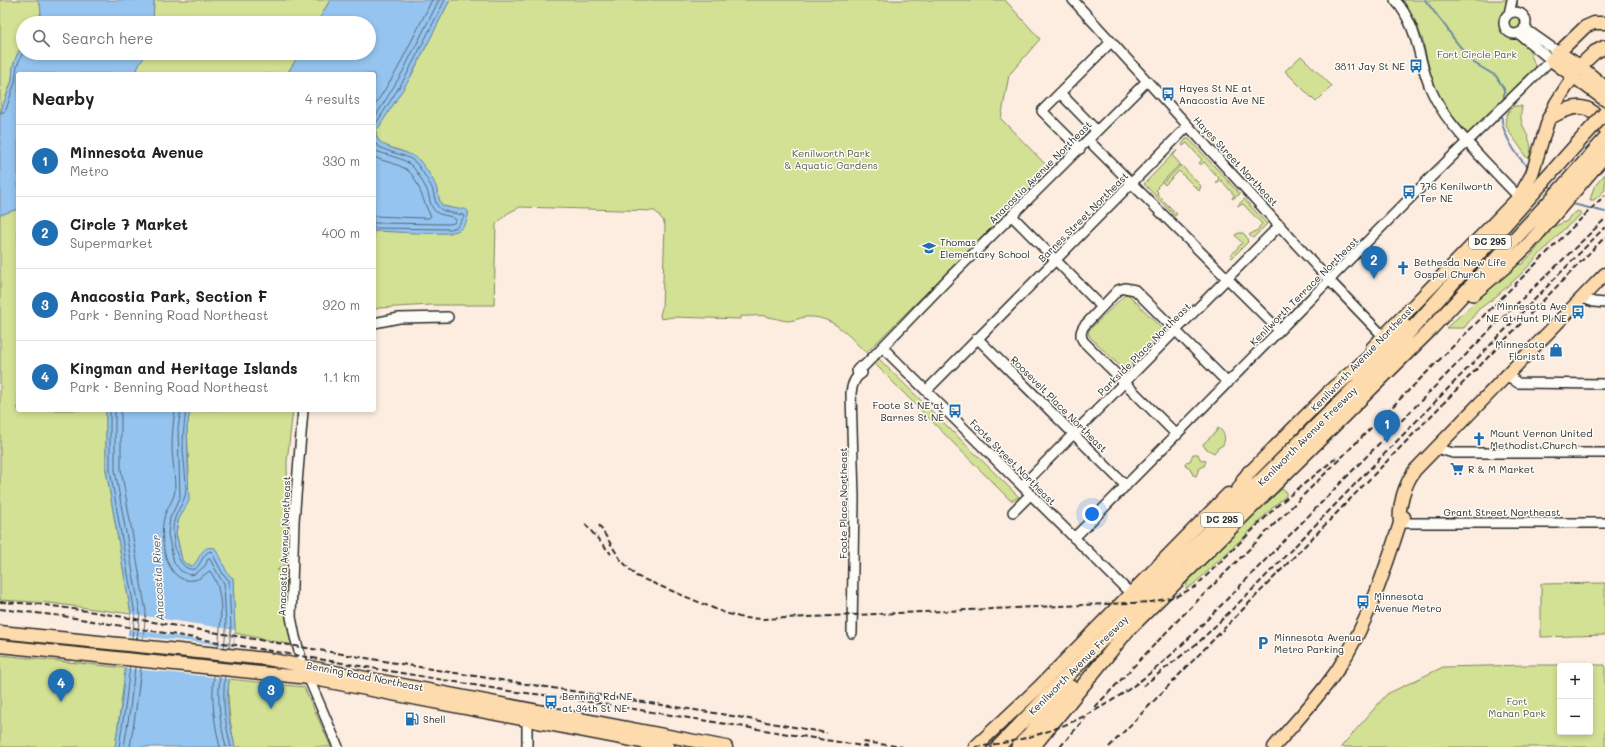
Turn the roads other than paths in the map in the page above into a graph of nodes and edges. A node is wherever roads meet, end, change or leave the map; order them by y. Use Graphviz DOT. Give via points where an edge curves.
graph roads {
  1 [pos="1073,0"];
  2 [pos="1395,0"];
  3 [pos="1512,0"];
  4 [pos="1516,0"];
  5 [pos="1519,13"];
  6 [pos="1509,14"];
  7 [pos="1605,23"];
  8 [pos="1521,30"];
  9 [pos="1111,42"];
  10 [pos="1605,47"];
  11 [pos="1554,56"];
  12 [pos="1577,72"];
  13 [pos="1148,81"];
  14 [pos="1605,87"];
  15 [pos="1060,93"];
  16 [pos="1605,100"];
  17 [pos="1605,113"];
  18 [pos="1549,118"];
  19 [pos="1188,126"];
  20 [pos="1605,130"];
  21 [pos="1097,131"];
  22 [pos="1605,139"];
  23 [pos="1088,140"];
  24 [pos="1467,142"];
  25 [pos="1080,149"];
  26 [pos="1601,154"];
  27 [pos="1131,184"];
  28 [pos="1532,187"];
  29 [pos="1519,197"];
  30 [pos="1012,216"];
  31 [pos="1280,225"];
  32 [pos="1056,259"];
  33 [pos="1605,274"];
  34 [pos="1227,279"];
  35 [pos="1329,280"];
  36 [pos="1445,292"];
  37 [pos="1582,298"];
  38 [pos="1605,303"];
  39 [pos="1102,307"];
  40 [pos="448,318"];
  41 [pos="376,323"];
  42 [pos="1279,330"];
  43 [pos="1176,331"];
  44 [pos="1384,336"];
  45 [pos="977,338"];
  46 [pos="882,347"];
  47 [pos="1507,376"];
  48 [pos="1125,383"];
  49 [pos="1228,383"];
  50 [pos="1605,384"];
  51 [pos="926,391"];
  52 [pos="1329,392"];
  53 [pos="303,412"];
  54 [pos="1074,434"];
  55 [pos="1176,435"];
  56 [pos="1436,448"];
  57 [pos="1605,453"];
  58 [pos="1250,472"];
  59 [pos="1022,486"];
  60 [pos="1126,486"];
  61 [pos="1030,495"];
  62 [pos="1013,512"];
  63 [pos="1400,523"];
  64 [pos="1605,523"];
  65 [pos="1074,538"];
  66 [pos="1178,562"];
  67 [pos="1130,593"];
  68 [pos="1128,630"];
  69 [pos="0,632"];
  70 [pos="852,633"];
  71 [pos="0,646"];
  72 [pos="304,664"];
  73 [pos="309,678"];
  74 [pos="527,714"];
  75 [pos="979,745"];
  76 [pos="338,747"];
  77 [pos="527,747"];
  78 [pos="668,747"];
  79 [pos="726,747"];
  80 [pos="998,747"];
  81 [pos="1018,747"];
  82 [pos="1033,747"];
  83 [pos="1274,747"];
  1 -- 9 [label="street, Hayes Street Northeast"];
  2 -- 24 [label="street" via="1414,30 1424,72 1434,98"];
  3 -- 6 [label="street"];
  4 -- 5 [label="street"];
  5 -- 6 [label="street"];
  5 -- 8 [label="street" via="1524,18 1525,25"];
  6 -- 8 [label="street" via="1504,22 1506,29 1511,33"];
  7 -- 11 [label="main road" via="1585,26"];
  8 -- 11 [label="street"];
  9 -- 13 [label="street, Hayes Street Northeast"];
  9 -- 15 [label="street"];
  10 -- 12 [label="highway" via="1595,52"];
  11 -- 12 [label="main road"];
  11 -- 24 [label="street, Kenilworth Terrace Northeast"];
  12 -- 14 [label="main road"];
  12 -- 16 [label="main road"];
  12 -- 18 [label="main road, Kenilworth Avenue Northeast"];
  13 -- 19 [label="street, Hayes Street Northeast"];
  13 -- 21 [label="street, Anacostia Avenue Northeast"];
  15 -- 21 [label="street"];
  15 -- 25 [label="street" via="1042,111"];
  17 -- 28 [label="highway, Kenilworth Avenue Freeway / DC 295, bridge" via="1554,171"];
  18 -- 20 [label="highway" via="1566,109 1582,108 1592,111"];
  18 -- 28 [label="main road, Kenilworth Avenue Northeast"];
  19 -- 27 [label="street, Barnes Street Northeast"];
  19 -- 31 [label="street, Hayes Street Northeast"];
  21 -- 23 [label="street, Anacostia Avenue Northeast"];
  22 -- 26 [label="highway"];
  23 -- 25 [label="street, Anacostia Avenue Northeast"];
  23 -- 27 [label="street"];
  24 -- 29 [label="street"];
  24 -- 35 [label="street, Kenilworth Terrace Northeast"];
  25 -- 30 [label="street, Anacostia Avenue Northeast"];
  26 -- 68 [label="highway, Kenilworth Avenue Freeway / DC 295" via="1554,206 1528,245 1429,331"];
  27 -- 32 [label="street, Barnes Street Northeast"];
  27 -- 34 [label="street"];
  28 -- 29 [label="main road, Kenilworth Avenue Northeast"];
  28 -- 36 [label="highway, Kenilworth Avenue Freeway / DC 295"];
  29 -- 44 [label="main road, Kenilworth Avenue Northeast"];
  30 -- 32 [label="street"];
  30 -- 46 [label="street, Anacostia Avenue Northeast"];
  31 -- 34 [label="street, Parkside Place Northeast"];
  31 -- 35 [label="street, Hayes Street Northeast"];
  32 -- 39 [label="street"];
  32 -- 45 [label="street, Barnes Street Northeast"];
  33 -- 37 [label="main road"];
  34 -- 42 [label="street"];
  34 -- 43 [label="street, Parkside Place Northeast"];
  35 -- 42 [label="street, Kenilworth Terrace Northeast"];
  35 -- 44 [label="street, Hayes Street Northeast"];
  36 -- 52 [label="highway"];
  36 -- 66 [label="highway, Kenilworth Avenue Freeway / DC 295" via="1380,363"];
  37 -- 38 [label="street"];
  37 -- 47 [label="main road"];
  39 -- 43 [label="street" via="1121,289 1132,289"];
  39 -- 48 [label="street" via="1084,326 1082,338"];
  40 -- 41 [label="street" via="400,318"];
  42 -- 49 [label="street, Kenilworth Terrace Northeast"];
  43 -- 48 [label="street, Parkside Place Northeast"];
  43 -- 49 [label="street"];
  44 -- 52 [label="main road, Kenilworth Avenue Northeast"];
  45 -- 51 [label="street, Barnes Street Northeast"];
  45 -- 54 [label="street, Roosevelt Place Northeast"];
  46 -- 51 [label="street, Foote Street Northeast"];
  46 -- 70 [label="street, Foote Place Northeast" via="864,366 864,372 858,375 852,386"];
  47 -- 50 [label="street" via="1518,383"];
  47 -- 56 [label="main road"];
  48 -- 54 [label="street, Parkside Place Northeast"];
  48 -- 55 [label="street"];
  49 -- 55 [label="street, Kenilworth Terrace Northeast"];
  51 -- 59 [label="street, Foote Street Northeast"];
  52 -- 58 [label="main road, Kenilworth Avenue Northeast"];
  53 -- 72 [label="street, Anacostia Avenue Northeast" via="294,520 291,613 295,637"];
  54 -- 59 [label="street, Parkside Place Northeast"];
  54 -- 60 [label="street, Roosevelt Place Northeast"];
  55 -- 60 [label="street, Kenilworth Terrace Northeast"];
  56 -- 57 [label="street" via="1452,453"];
  56 -- 63 [label="main road" via="1411,475 1399,513"];
  58 -- 66 [label="highway" via="1237,492"];
  58 -- 67 [label="main road, Kenilworth Avenue Northeast"];
  59 -- 61 [label="street, Foote Street Northeast"];
  60 -- 65 [label="street, Kenilworth Terrace Northeast"];
  61 -- 62 [label="street"];
  61 -- 65 [label="street, Foote Street Northeast"];
  63 -- 64 [label="street, Grant Street Northeast"];
  63 -- 83 [label="main road" via="1371,604 1351,648 1334,676"];
  65 -- 67 [label="street, Foote Street Northeast"];
  66 -- 80 [label="highway, Kenilworth Avenue Freeway / DC 295"];
  67 -- 75 [label="main road, Kenilworth Avenue Northeast"];
  68 -- 81 [label="highway" via="1087,670"];
  68 -- 82 [label="highway, Kenilworth Avenue Freeway / DC 295"];
  69 -- 72 [label="main road, Benning Road Northeast" via="267,658"];
  71 -- 73 [label="main road, Benning Road Northeast"];
  72 -- 73 [label="street, Anacostia Avenue Northeast"];
  72 -- 74 [label="main road, Benning Road Northeast"];
  73 -- 74 [label="main road, Benning Road Northeast"];
  73 -- 76 [label="street, Anacostia Avenue Northeast"];
  74 -- 77 [label="street"];
  74 -- 78 [label="main road, Benning Road Northeast"];
  74 -- 79 [label="main road, Benning Road Northeast"];
}
